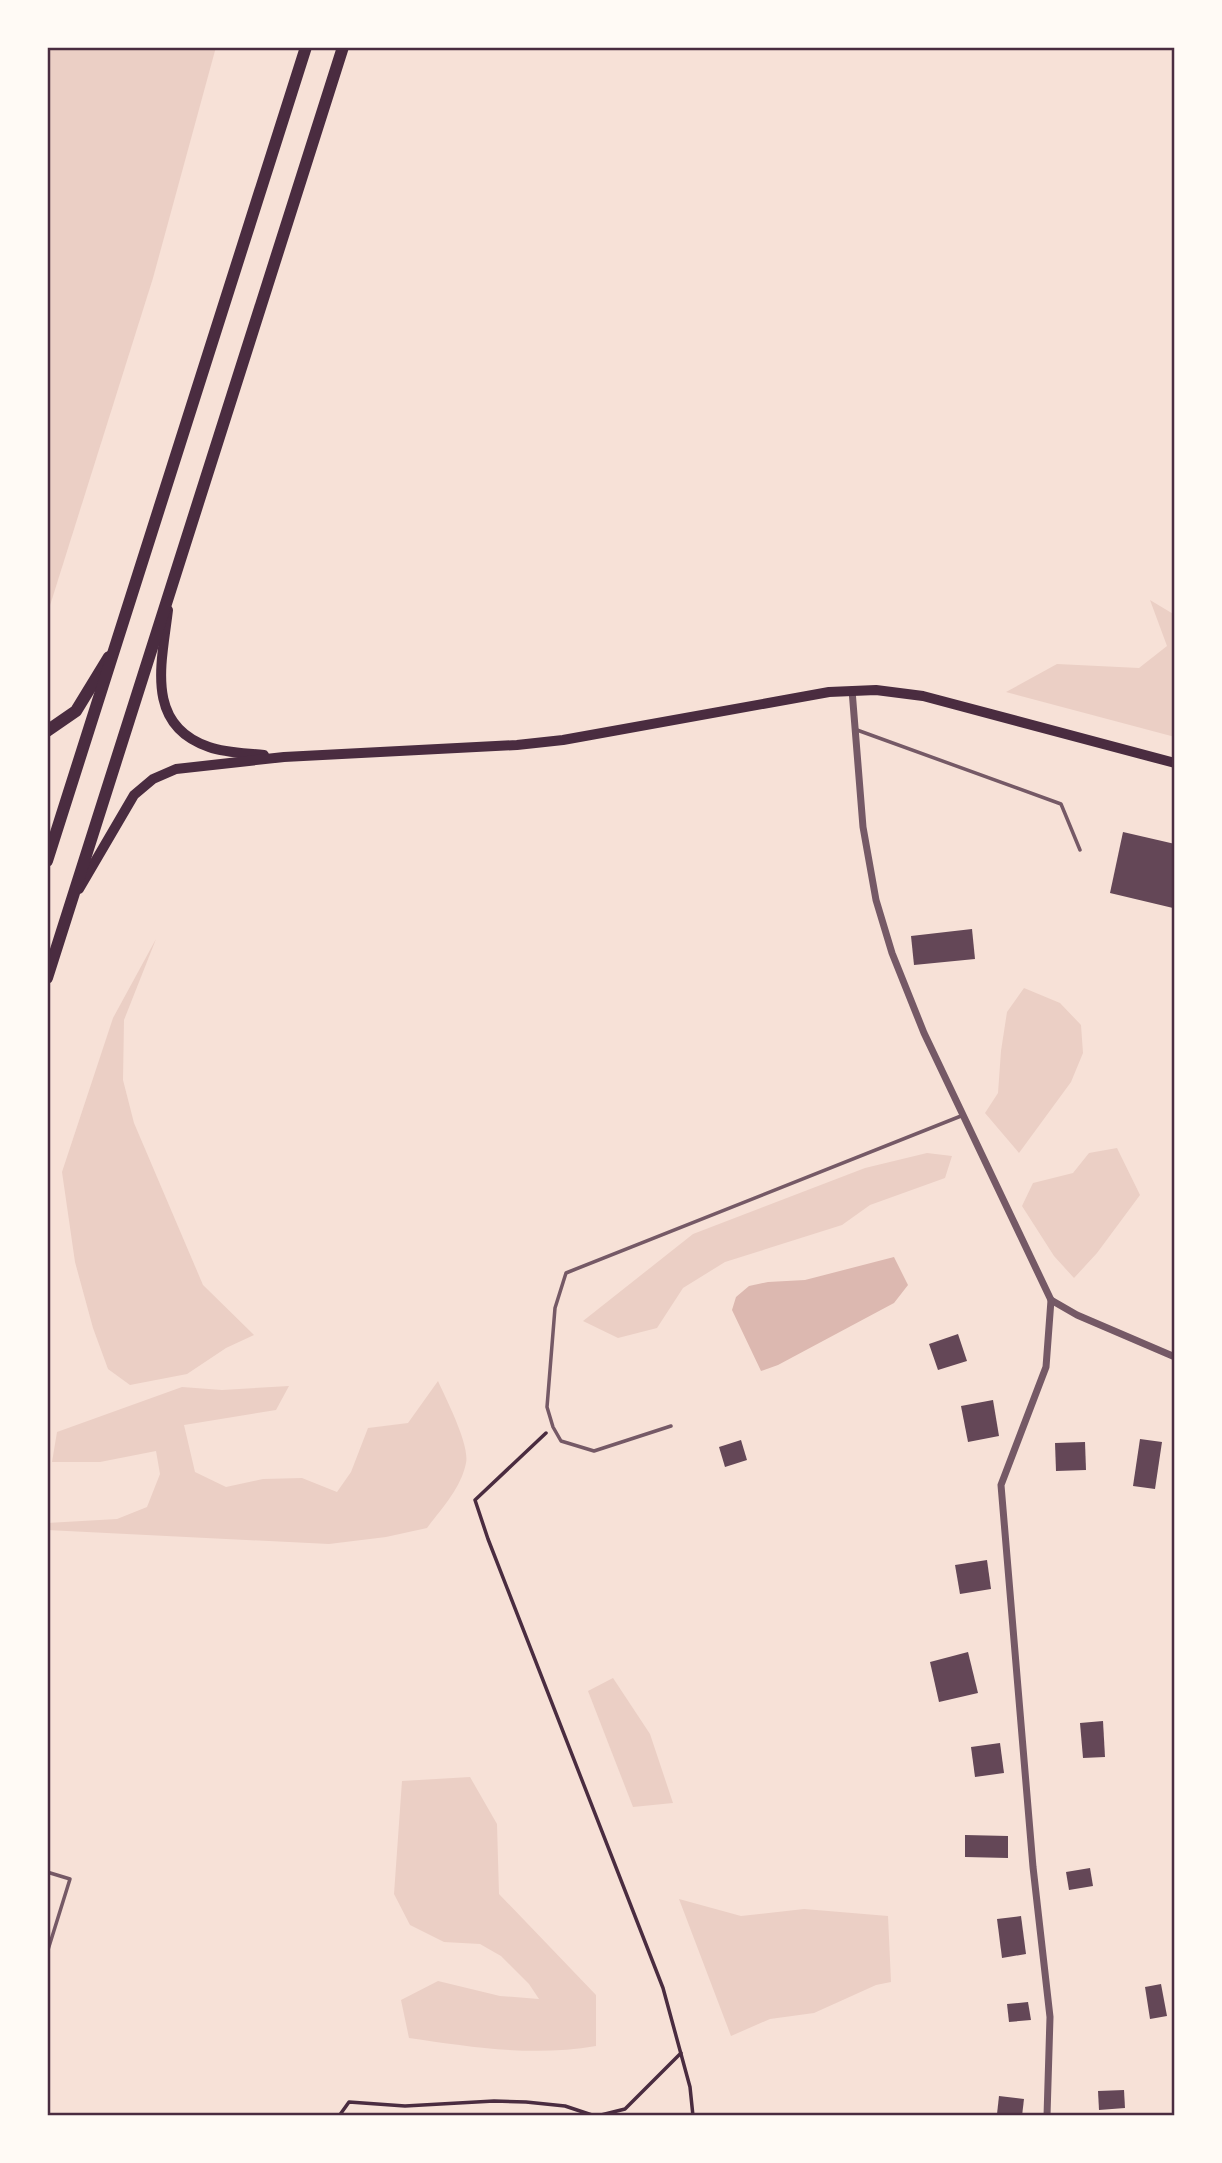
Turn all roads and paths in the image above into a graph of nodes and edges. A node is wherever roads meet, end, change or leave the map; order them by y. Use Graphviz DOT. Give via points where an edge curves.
graph roads {
  1 [pos="344,47"];
  2 [pos="305,50"];
  3 [pos="172,584"];
  4 [pos="116,645"];
  5 [pos="852,690"];
  6 [pos="855,729"];
  7 [pos="47,731"];
  8 [pos="284,757"];
  9 [pos="1175,762"];
  10 [pos="1080,850"];
  11 [pos="47,861"];
  12 [pos="71,904"];
  13 [pos="47,978"];
  14 [pos="963,1115"];
  15 [pos="1051,1300"];
  16 [pos="1175,1357"];
  17 [pos="671,1426"];
  18 [pos="553,1427"];
  19 [pos="47,1872"];
  20 [pos="47,1953"];
  21 [pos="681,2053"];
  22 [pos="339,2116"];
  23 [pos="596,2116"];
  24 [pos="693,2116"];
  25 [pos="1047,2116"];
  1 -- 3 [label="main road"];
  2 -- 4 [label="main road"];
  3 -- 8 [label="main road" via="159,682 172,718 189,737 212,748"];
  3 -- 12 [label="main road"];
  4 -- 7 [label="main road" via="83,701 67,719"];
  4 -- 11 [label="main road"];
  5 -- 6 [label="street"];
  5 -- 8 [label="main road" via="785,698 563,740"];
  5 -- 9 [label="main road" via="923,696"];
  6 -- 10 [label="lane" via="1060,804"];
  6 -- 14 [label="street" via="863,827 876,900 924,1033"];
  8 -- 12 [label="main road" via="176,769 146,783 124,809"];
  12 -- 13 [label="main road"];
  14 -- 15 [label="street"];
  14 -- 18 [label="lane" via="566,1273 555,1308 549,1363 547,1407"];
  15 -- 16 [label="street"];
  15 -- 25 [label="street" via="1046,1367 1000,1485 1050,2017"];
  17 -- 18 [label="lane" via="594,1451 561,1441"];
  18 -- 21 [label="path" via="475,1500 663,1988"];
  19 -- 20 [label="lane" via="70,1879"];
  21 -- 23 [label="path" via="625,2109"];
  21 -- 24 [label="path"];
  22 -- 23 [label="path" via="349,2102 405,2106 494,2101 565,2106"];
}
